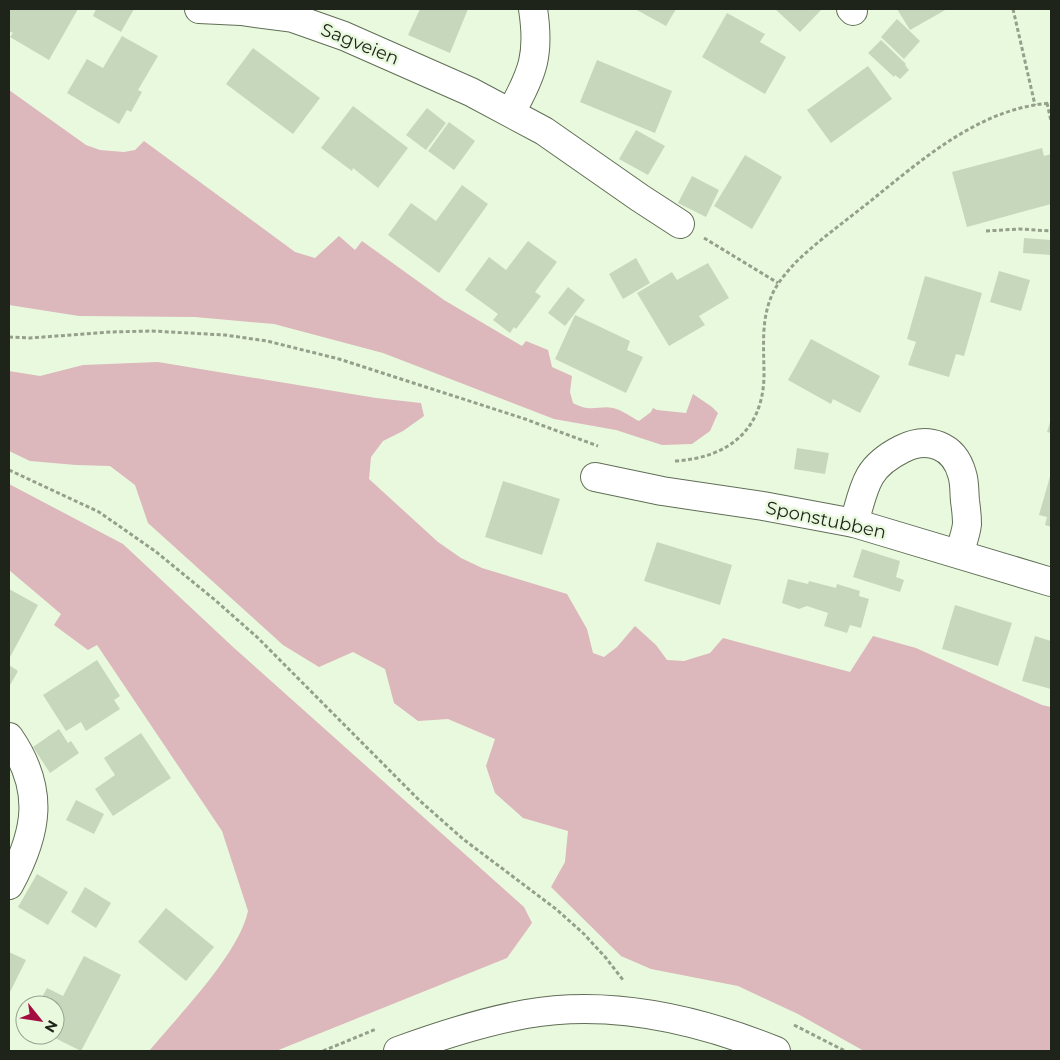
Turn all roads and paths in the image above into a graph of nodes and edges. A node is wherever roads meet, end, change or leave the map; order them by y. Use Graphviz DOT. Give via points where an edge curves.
graph roads {
  1 [pos="199,9"];
  2 [pos="533,9"];
  3 [pos="1013,9"];
  4 [pos="1049,103"];
  5 [pos="1035,105"];
  6 [pos="511,112"];
  7 [pos="1051,121"];
  8 [pos="680,224"];
  9 [pos="1051,230"];
  10 [pos="986,231"];
  11 [pos="778,283"];
  12 [pos="9,337"];
  13 [pos="603,448"];
  14 [pos="671,461"];
  15 [pos="9,470"];
  16 [pos="595,477"];
  17 [pos="854,523"];
  18 [pos="958,553"];
  19 [pos="1051,582"];
  20 [pos="9,737"];
  21 [pos="9,885"];
  22 [pos="625,983"];
  23 [pos="398,1051"];
  24 [pos="776,1051"];
  1 -- 6 [label="street, Sagveien" via="293,18 344,36"];
  2 -- 6 [label="street" via="536,25 533,66"];
  3 -- 5 [label="path"];
  4 -- 5 [label="path"];
  4 -- 7 [label="path"];
  5 -- 11 [label="path" via="1012,110 984,122 939,147 809,250"];
  6 -- 8 [label="street, Sagveien"];
  8 -- 11 [label="path"];
  9 -- 10 [label="path"];
  11 -- 14 [label="path" via="766,314 762,393 747,430 725,448 706,456"];
  12 -- 13 [label="path" via="152,331 267,341 338,359"];
  15 -- 22 [label="path" via="99,512 155,551 215,600 258,638 463,840 584,934"];
  16 -- 17 [label="street, Sponstubben"];
  17 -- 18 [label="street, Sponstubben"];
  17 -- 18 [label="street" via="864,489 879,464 912,444 935,444 954,456 963,476 967,524"];
  18 -- 19 [label="street, Sponstubben"];
  20 -- 21 [label="street" via="28,770 33,809 32,828 24,854"];
  23 -- 24 [label="street" via="491,1021 562,1010 595,1010 660,1015 724,1032"];
}
